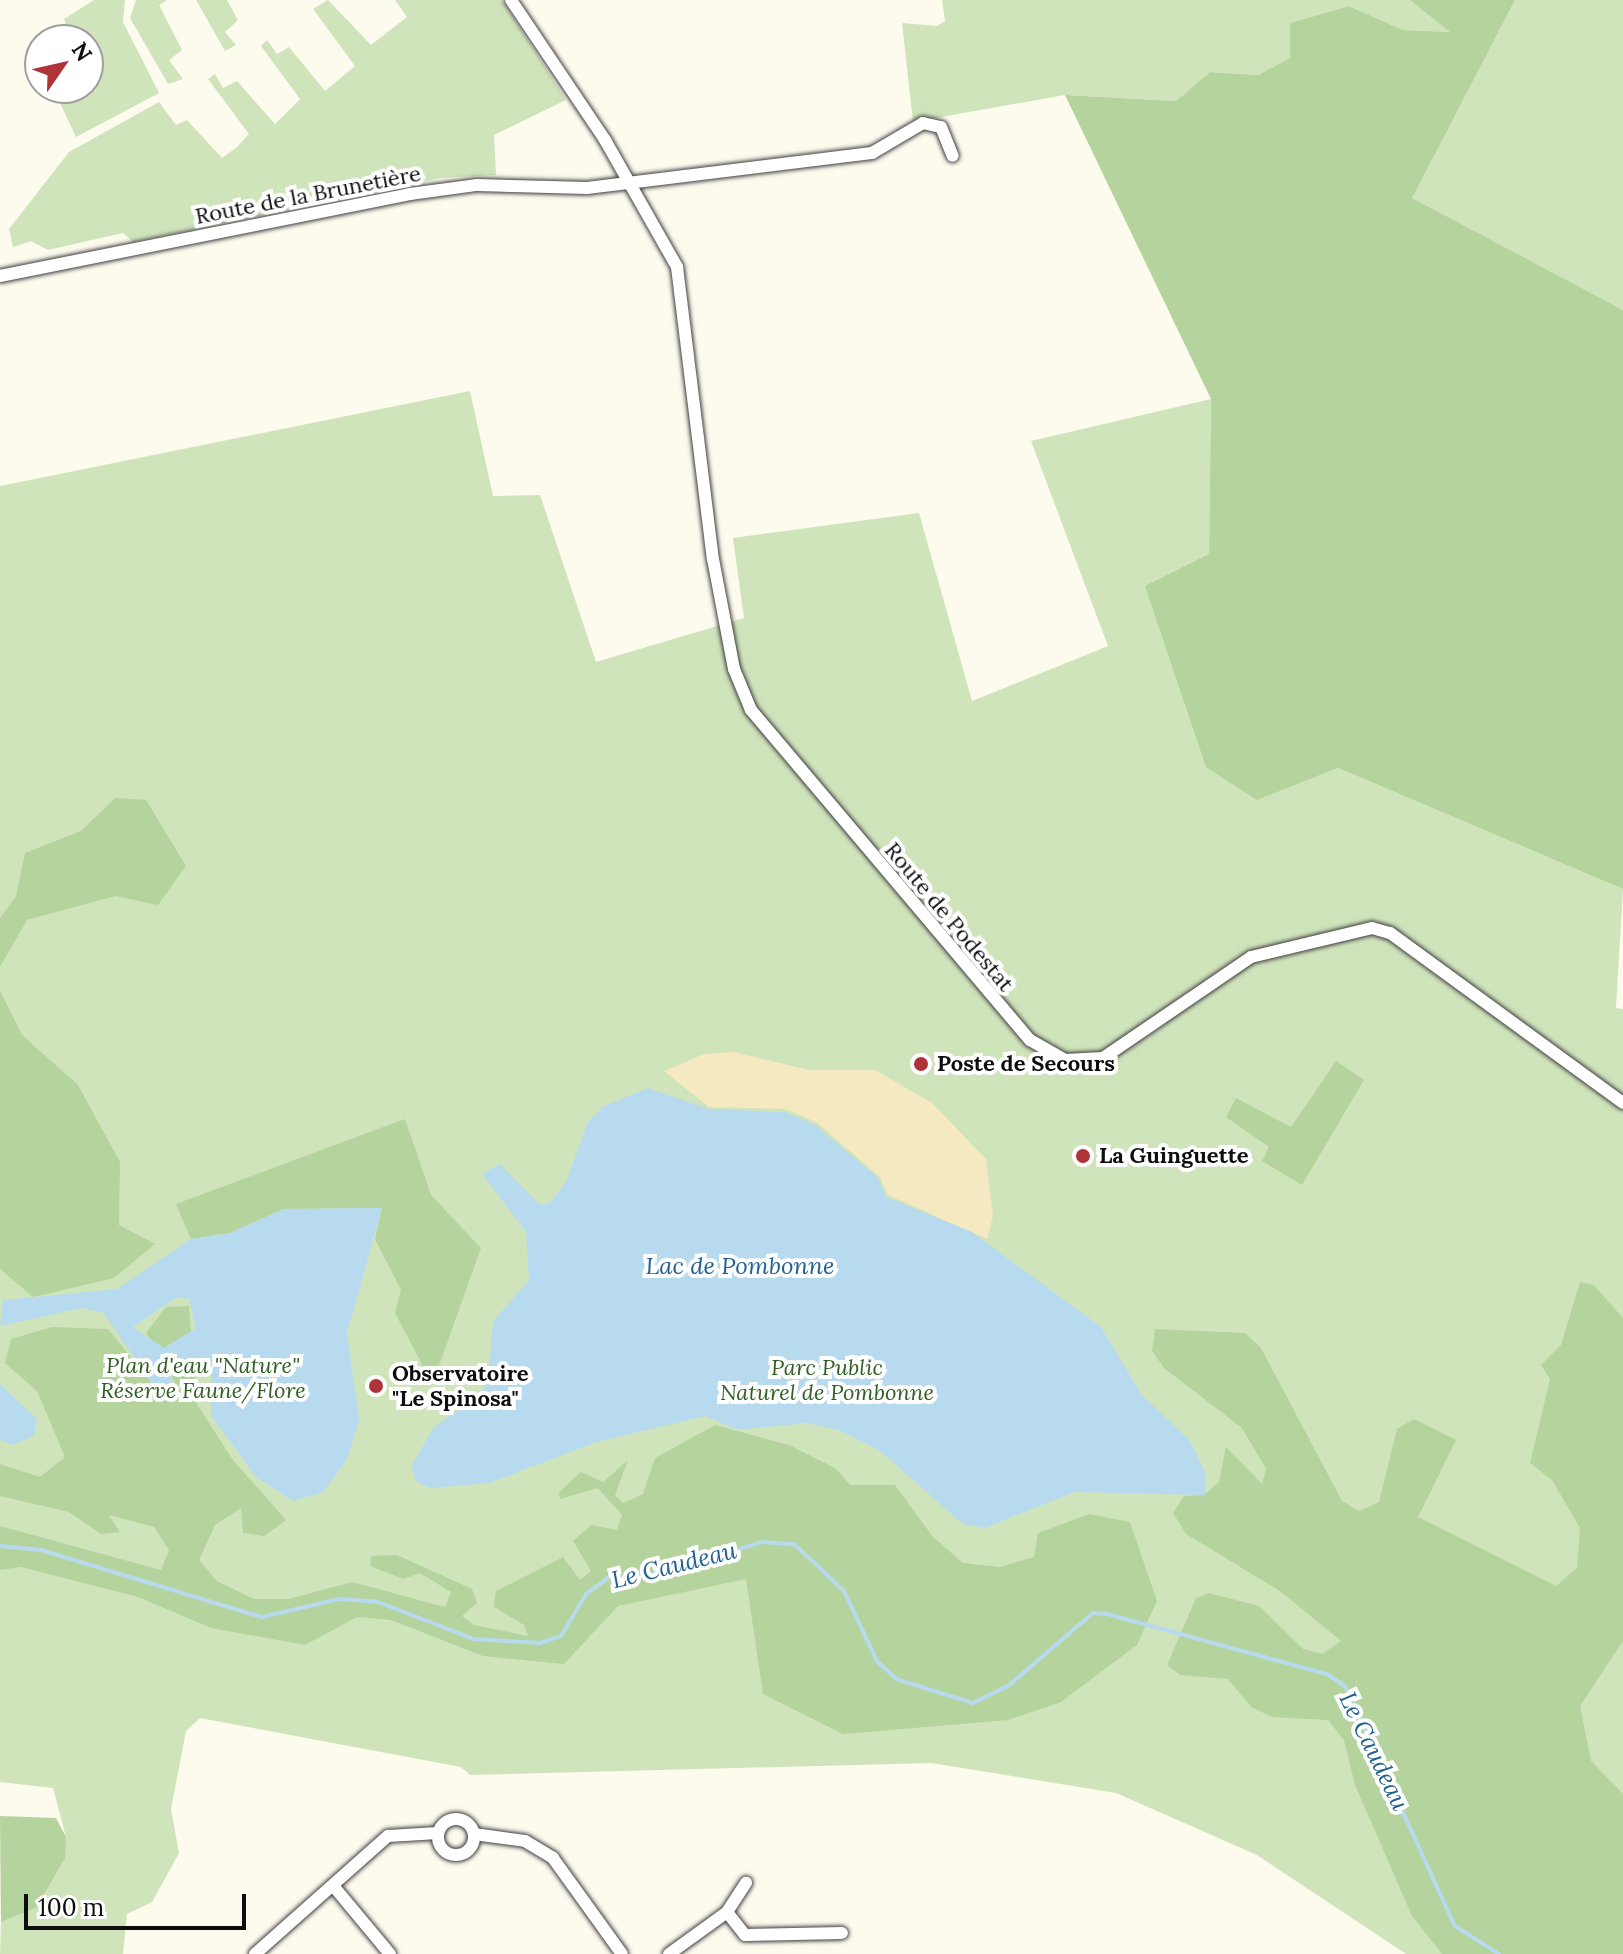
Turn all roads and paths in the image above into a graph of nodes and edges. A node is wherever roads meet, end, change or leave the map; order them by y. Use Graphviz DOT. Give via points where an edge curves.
graph roads {
  1 [pos="511,0"];
  2 [pos="953,156"];
  3 [pos="625,180"];
  4 [pos="0,276"];
  5 [pos="1623,1103"];
  6 [pos="438,1833"];
  7 [pos="474,1834"];
  8 [pos="746,1883"];
  9 [pos="335,1888"];
  10 [pos="727,1912"];
  11 [pos="842,1933"];
  12 [pos="255,1954"];
  13 [pos="390,1954"];
  14 [pos="622,1954"];
  15 [pos="669,1954"];
  1 -- 3 [label="street, Route de Podestat"];
  2 -- 3 [label="street, Route de la Brunetière" via="941,127 923,123 872,153"];
  3 -- 4 [label="street, Route de la Brunetière" via="587,188 477,185 410,194"];
  3 -- 5 [label="street, Route de Podestat" via="677,267 713,559 734,669 751,710 1030,1040 1065,1060 1103,1058 1251,957 1372,928 1390,933"];
  6 -- 7 [label="street" via="456,1818"];
  6 -- 7 [label="street" via="443,1849 458,1855"];
  6 -- 9 [label="street" via="388,1836"];
  7 -- 14 [label="street" via="525,1841 553,1858"];
  8 -- 10 [label="street"];
  9 -- 12 [label="street"];
  9 -- 13 [label="street"];
  10 -- 11 [label="street" via="745,1935"];
  10 -- 15 [label="street"];
}
